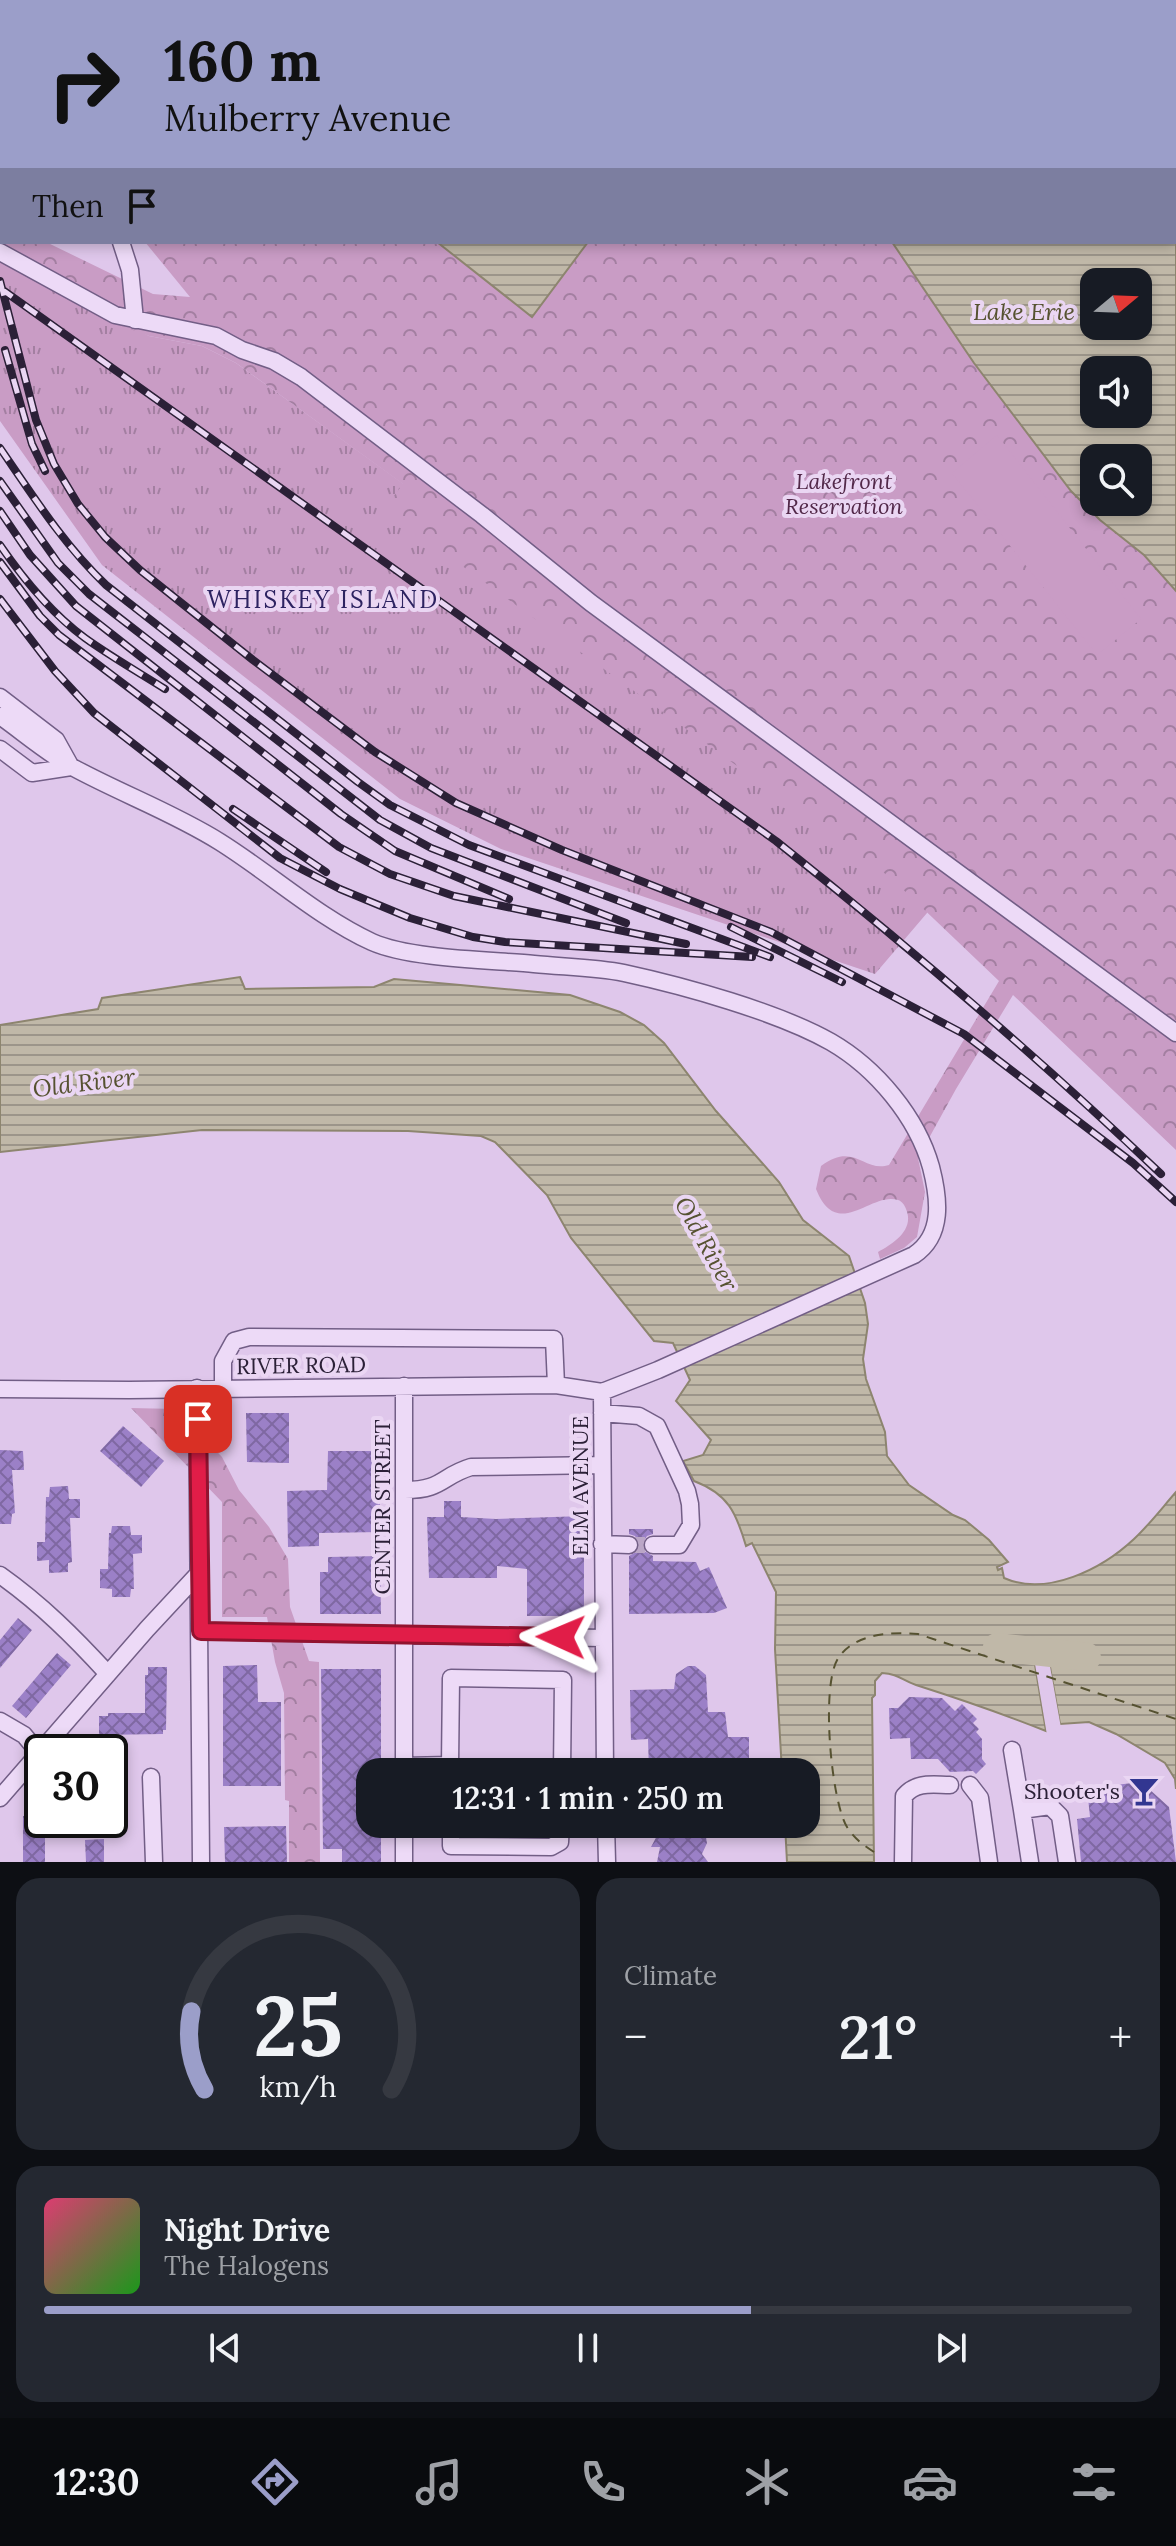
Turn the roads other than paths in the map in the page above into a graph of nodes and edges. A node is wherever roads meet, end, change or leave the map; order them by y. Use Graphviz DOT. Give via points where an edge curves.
graph roads {
  1 [pos="122,244"];
  2 [pos="1,253"];
  3 [pos="135,320"];
  4 [pos="0,697"];
  5 [pos="0,716"];
  6 [pos="0,749"];
  7 [pos="71,767"];
  8 [pos="1176,1033"];
  9 [pos="556,1385"];
  10 [pos="404,1386"];
  11 [pos="197,1388"];
  12 [pos="223,1388"];
  13 [pos="0,1389"];
  14 [pos="602,1392"];
  15 [pos="602,1413"];
  16 [pos="602,1465"];
  17 [pos="405,1490"];
  18 [pos="602,1544"];
  19 [pos="629,1545"];
  20 [pos="653,1545"];
  21 [pos="200,1572"];
  22 [pos="0,1575"];
  23 [pos="201,1631"];
  24 [pos="404,1634"];
  25 [pos="602,1638"];
  26 [pos="108,1674"];
  27 [pos="0,1721"];
  28 [pos="56,1734"];
  29 [pos="24,1735"];
  30 [pos="1012,1750"];
  31 [pos="404,1758"];
  32 [pos="450,1758"];
  33 [pos="562,1758"];
  34 [pos="605,1758"];
  35 [pos="24,1770"];
  36 [pos="151,1777"];
  37 [pos="950,1785"];
  38 [pos="970,1785"];
  39 [pos="0,1798"];
  40 [pos="1022,1810"];
  41 [pos="404,1838"];
  42 [pos="451,1838"];
  43 [pos="560,1838"];
  44 [pos="606,1838"];
  45 [pos="488,1854"];
  46 [pos="154,1862"];
  47 [pos="201,1862"];
  48 [pos="404,1862"];
  49 [pos="607,1862"];
  50 [pos="903,1862"];
  51 [pos="989,1862"];
  52 [pos="1030,1862"];
  53 [pos="1067,1862"];
  1 -- 3 [label="street"];
  2 -- 3 [label="street" via="115,315"];
  3 -- 8 [label="street" via="216,336 301,377 591,603"];
  4 -- 7 [label="street" via="56,740"];
  5 -- 7 [label="street"];
  6 -- 7 [label="street" via="32,773"];
  7 -- 14 [label="street" via="219,841 374,943 412,952 622,972 740,1006 831,1042 870,1072 900,1106 918,1132 934,1178 937,1216 926,1247"];
  9 -- 10 [label="street, RIVER ROAD"];
  9 -- 12 [label="street" via="554,1339 249,1337 234,1341 223,1361"];
  9 -- 14 [label="street, RIVER ROAD"];
  10 -- 12 [label="street, RIVER ROAD"];
  10 -- 17 [label="street, CENTER STREET"];
  11 -- 12 [label="street, RIVER ROAD"];
  11 -- 13 [label="street, RIVER ROAD"];
  11 -- 21 [label="street"];
  14 -- 15 [label="street, ELM AVENUE"];
  15 -- 16 [label="street, ELM AVENUE"];
  15 -- 20 [label="street" via="639,1416 657,1426 687,1491 691,1525 679,1545"];
  16 -- 17 [label="street" via="471,1467 426,1490"];
  16 -- 18 [label="street, ELM AVENUE"];
  17 -- 24 [label="street, CENTER STREET"];
  18 -- 19 [label="street"];
  18 -- 25 [label="street, ELM AVENUE"];
  21 -- 23 [label="street"];
  21 -- 26 [label="street"];
  22 -- 26 [label="street" via="66,1629"];
  23 -- 24 [label="street"];
  23 -- 47 [label="street"];
  24 -- 25 [label="street"];
  24 -- 31 [label="street, CENTER STREET"];
  25 -- 34 [label="street, ELM AVENUE"];
  26 -- 28 [label="street"];
  27 -- 29 [label="street"];
  30 -- 40 [label="street"];
  32 -- 33 [label="street" via="451,1678 563,1680"];
  35 -- 39 [label="street"];
  36 -- 46 [label="street"];
  37 -- 50 [label="street" via="921,1784 904,1796"];
  38 -- 51 [label="street" via="980,1798"];
  40 -- 52 [label="street"];
  40 -- 53 [label="street" via="1050,1806 1060,1816"];
  41 -- 48 [label="street"];
  42 -- 45 [label="street" via="451,1846"];
  43 -- 45 [label="street" via="551,1847"];
  44 -- 49 [label="street"];
}
